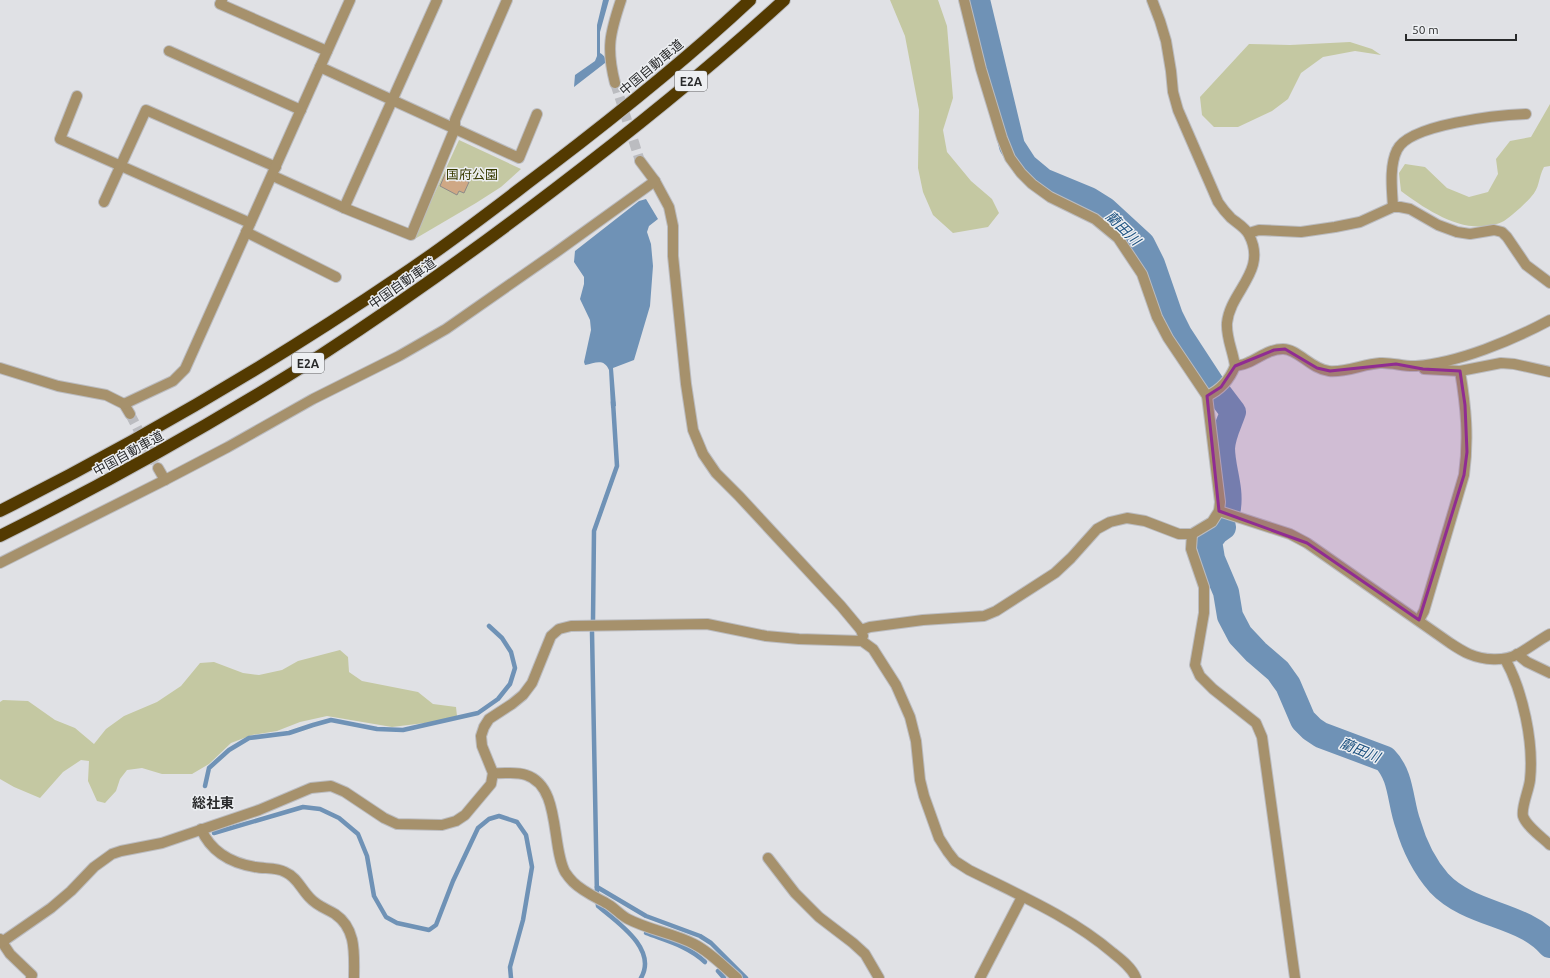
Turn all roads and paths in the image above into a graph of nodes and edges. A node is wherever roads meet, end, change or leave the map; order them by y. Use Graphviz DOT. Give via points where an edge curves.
graph roads {
  1 [pos="222,0"];
  2 [pos="350,0"];
  3 [pos="437,0"];
  4 [pos="507,0"];
  5 [pos="621,0"];
  6 [pos="750,0"];
  7 [pos="784,0"];
  8 [pos="964,0"];
  9 [pos="1152,0"];
  10 [pos="170,51"];
  11 [pos="328,51"];
  12 [pos="320,67"];
  13 [pos="615,83"];
  14 [pos="77,96"];
  15 [pos="392,100"];
  16 [pos="302,110"];
  17 [pos="537,114"];
  18 [pos="1526,114"];
  19 [pos="455,128"];
  20 [pos="640,161"];
  21 [pos="120,166"];
  22 [pos="274,171"];
  23 [pos="655,181"];
  24 [pos="104,202"];
  25 [pos="1393,207"];
  26 [pos="344,208"];
  27 [pos="248,228"];
  28 [pos="1249,234"];
  29 [pos="336,278"];
  30 [pos="1550,283"];
  31 [pos="1550,320"];
  32 [pos="1235,366"];
  33 [pos="1414,366"];
  34 [pos="0,368"];
  35 [pos="1460,371"];
  36 [pos="1550,372"];
  37 [pos="1210,395"];
  38 [pos="124,404"];
  39 [pos="130,414"];
  40 [pos="158,468"];
  41 [pos="165,480"];
  42 [pos="0,511"];
  43 [pos="1219,511"];
  44 [pos="1192,534"];
  45 [pos="0,536"];
  46 [pos="0,563"];
  47 [pos="1419,620"];
  48 [pos="861,630"];
  49 [pos="1550,634"];
  50 [pos="862,642"];
  51 [pos="1517,654"];
  52 [pos="1505,659"];
  53 [pos="1550,672"];
  54 [pos="493,773"];
  55 [pos="201,829"];
  56 [pos="1537,832"];
  57 [pos="1550,838"];
  58 [pos="1550,845"];
  59 [pos="768,858"];
  60 [pos="1022,897"];
  61 [pos="1,941"];
  62 [pos="31,978"];
  63 [pos="354,978"];
  64 [pos="736,978"];
  65 [pos="879,978"];
  66 [pos="980,978"];
  67 [pos="1136,978"];
  68 [pos="1295,978"];
  1 -- 11 [label="street" via="220,4"];
  2 -- 11 [label="street"];
  3 -- 15 [label="street"];
  4 -- 19 [label="street" via="456,120"];
  5 -- 13 [label="street" via="612,28 609,52"];
  6 -- 42 [label="highway, 中国自動車道 / E2A" via="665,75 580,143 404,274 238,380 148,433"];
  7 -- 45 [label="highway, 中国自動車道 / E2A" via="676,94 596,158 415,292 241,404 72,499"];
  8 -- 37 [label="street" via="981,69 1010,158 1032,184 1050,197 1095,218 1118,238 1142,274 1157,317 1168,338"];
  9 -- 28 [label="street" via="1166,41 1178,110 1222,209"];
  10 -- 16 [label="street"];
  11 -- 12 [label="street"];
  12 -- 15 [label="street"];
  12 -- 16 [label="street"];
  14 -- 21 [label="street" via="60,139"];
  15 -- 19 [label="street"];
  15 -- 26 [label="street"];
  16 -- 22 [label="street"];
  17 -- 19 [label="street" via="519,158"];
  18 -- 25 [label="street" via="1473,119 1421,132 1406,140 1397,149 1393,167"];
  19 -- 26 [label="street" via="411,235"];
  20 -- 23 [label="street"];
  21 -- 22 [label="street" via="146,110"];
  21 -- 24 [label="street"];
  21 -- 27 [label="street"];
  22 -- 26 [label="street"];
  22 -- 27 [label="street"];
  23 -- 41 [label="street" via="446,328 399,356 313,398"];
  23 -- 48 [label="street" via="669,207 673,226 673,256 686,384 693,430 703,454 716,473"];
  25 -- 28 [label="street" via="1360,222 1335,227 1301,232 1259,230"];
  25 -- 30 [label="street" via="1410,209 1438,225 1457,232 1502,232 1526,265"];
  27 -- 29 [label="street"];
  27 -- 38 [label="street" via="185,369 173,381"];
  28 -- 32 [label="street" via="1255,261 1230,311 1227,323"];
  31 -- 33 [label="street" via="1512,340 1483,350 1454,359"];
  32 -- 33 [label="street" via="1246,364 1274,350 1285,349 1317,368 1330,371 1379,363"];
  32 -- 37 [label="street" via="1221,388"];
  33 -- 35 [label="street" via="1423,369"];
  34 -- 38 [label="street" via="58,386 106,395"];
  35 -- 36 [label="street" via="1501,363"];
  35 -- 47 [label="street" via="1468,436 1464,475 1424,611"];
  37 -- 43 [label="street"];
  38 -- 39 [label="street"];
  40 -- 41 [label="street"];
  41 -- 46 [label="street"];
  43 -- 44 [label="street" via="1212,522"];
  43 -- 47 [label="street" via="1290,534 1307,543"];
  44 -- 48 [label="street" via="1179,534 1145,521 1127,518 1110,522 1097,530 1055,573 996,611 984,616 923,620"];
  44 -- 68 [label="street" via="1191,549 1204,588 1204,613 1195,665 1200,676 1212,689 1256,723 1262,737"];
  47 -- 52 [label="street" via="1470,654"];
  48 -- 50 [label="street"];
  49 -- 51 [label="street"];
  50 -- 54 [label="street" via="772,636 707,624 571,626 559,629 546,647 532,683 518,700 488,719 481,736 482,746"];
  50 -- 60 [label="street" via="873,649 885,667 910,717 916,741 920,780 939,838 955,861"];
  51 -- 52 [label="street"];
  51 -- 53 [label="street" via="1527,662"];
  52 -- 56 [label="street" via="1513,673 1526,718 1530,747 1530,780 1523,815 1526,823"];
  54 -- 55 [label="street" via="491,784 465,815 442,825 397,824 331,786 311,788 259,810"];
  54 -- 64 [label="street" via="527,775 538,781 545,790 553,814 560,859 574,883 628,919 695,944"];
  55 -- 61 [label="street" via="162,843 112,854 94,867 52,908"];
  55 -- 63 [label="street" via="206,840 220,854 234,862 284,871 293,876 319,906 336,915 348,927 352,937"];
  56 -- 57 [label="street"];
  56 -- 58 [label="street"];
  59 -- 65 [label="street" via="795,893 819,917 865,954"];
  60 -- 66 [label="street"];
  60 -- 67 [label="street" via="1079,927 1102,943 1127,965"];
  61 -- 62 [label="street" via="10,954 32,975"];
}
